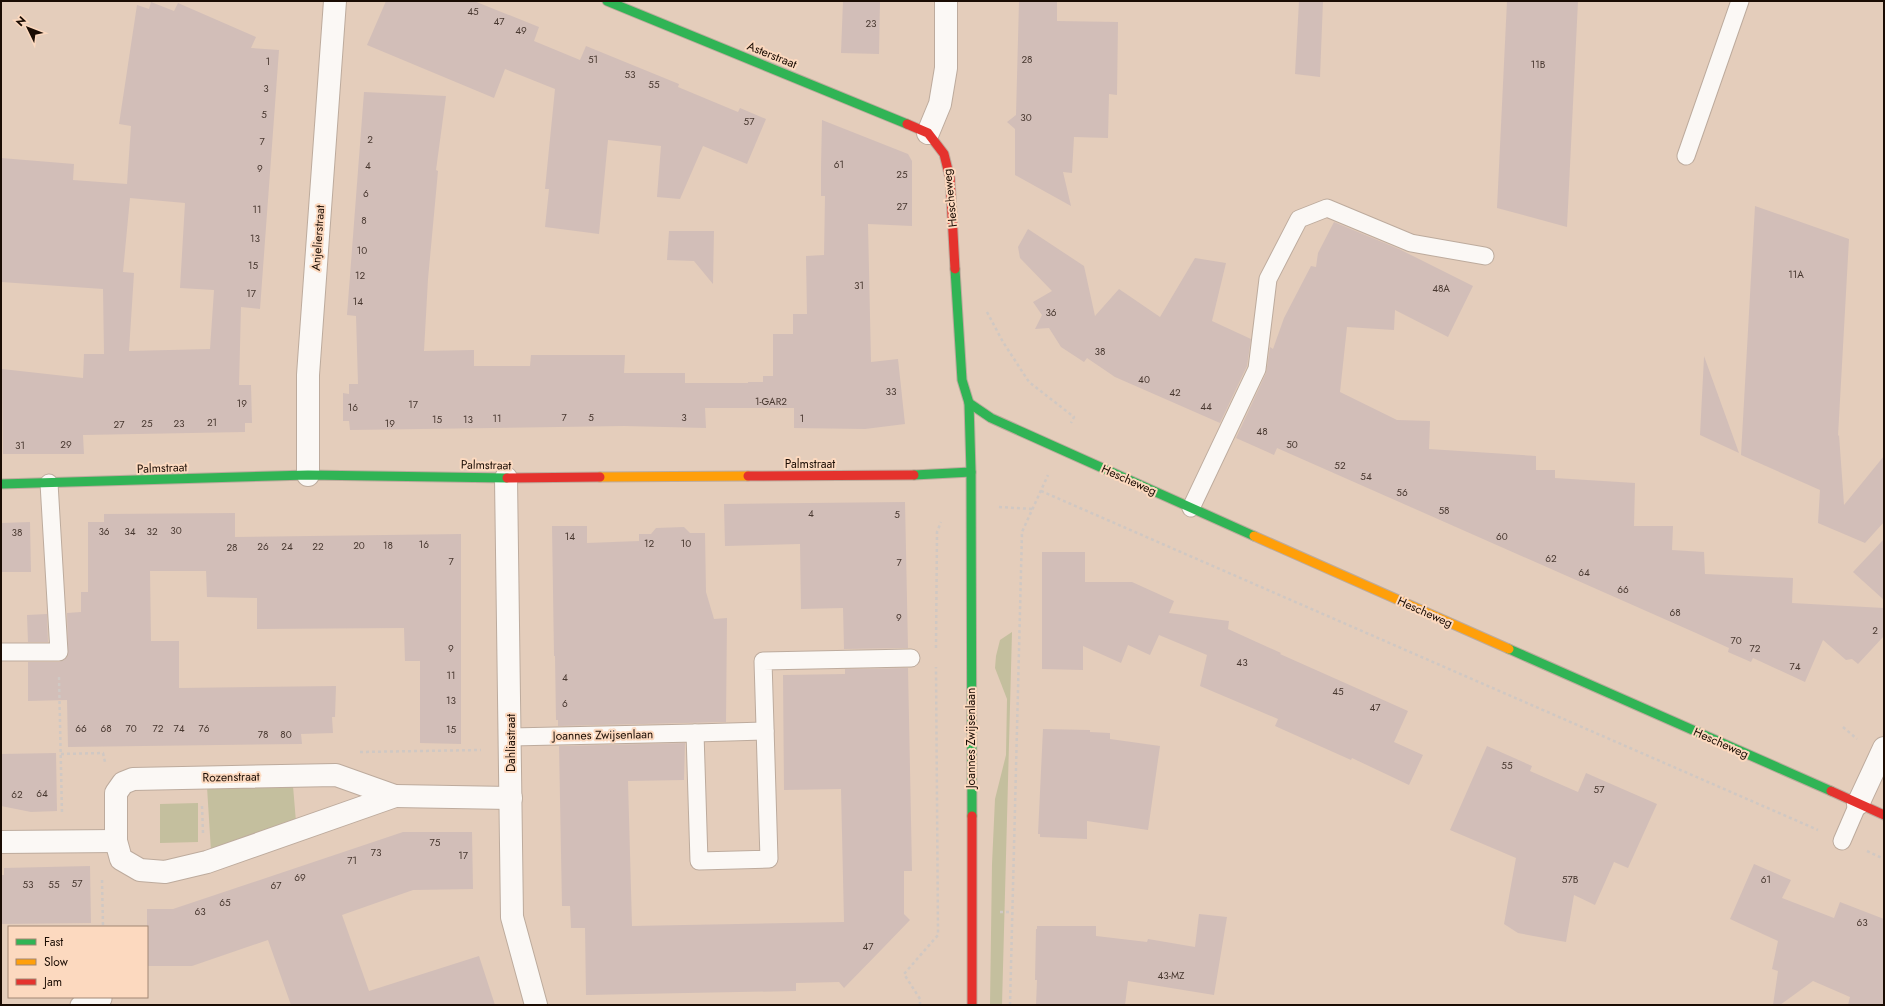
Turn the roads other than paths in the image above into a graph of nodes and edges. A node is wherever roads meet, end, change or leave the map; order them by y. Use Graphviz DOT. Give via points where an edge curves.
graph roads {
  1 [pos="336,1"];
  2 [pos="607,1"];
  3 [pos="946,1"];
  4 [pos="1740,1"];
  5 [pos="928,133"];
  6 [pos="1686,156"];
  7 [pos="1484,256"];
  8 [pos="969,403"];
  9 [pos="971,472"];
  10 [pos="308,475"];
  11 [pos="506,478"];
  12 [pos="49,483"];
  13 [pos="1,484"];
  14 [pos="1191,508"];
  15 [pos="1,652"];
  16 [pos="911,658"];
  17 [pos="764,731"];
  18 [pos="695,732"];
  19 [pos="511,744"];
  20 [pos="1884,748"];
  21 [pos="395,796"];
  22 [pos="511,798"];
  23 [pos="1858,804"];
  24 [pos="1884,815"];
  25 [pos="1842,841"];
  26 [pos="1,842"];
  27 [pos="119,850"];
  28 [pos="103,999"];
  29 [pos="79,1005"];
  30 [pos="536,1005"];
  31 [pos="972,1005"];
  1 -- 10 [label="street, Anjelierstraat" via="308,376"];
  2 -- 5 [label="street, Asterstraat"];
  3 -- 5 [label="street" via="946,68 940,104"];
  4 -- 6 [label="lane"];
  5 -- 8 [label="street, Hescheweg" via="944,154 950,178 962,380"];
  7 -- 14 [label="lane" via="1411,243 1327,208 1299,219 1268,279 1257,369"];
  8 -- 9 [label="street, Hescheweg"];
  8 -- 14 [label="street, Hescheweg" via="991,418"];
  9 -- 11 [label="street, Palmstraat" via="900,475"];
  9 -- 31 [label="street, Joannes Zwijsenlaan"];
  10 -- 11 [label="street, Palmstraat"];
  10 -- 12 [label="street, Palmstraat"];
  11 -- 19 [label="street, Dahliastraat"];
  12 -- 13 [label="street, Palmstraat"];
  12 -- 15 [label="lane" via="59,652"];
  14 -- 23 [label="street, Hescheweg"];
  16 -- 17 [label="lane" via="762,661"];
  17 -- 18 [label="lane, Joannes Zwijsenlaan"];
  17 -- 18 [label="lane" via="769,859 699,861"];
  18 -- 19 [label="lane, Joannes Zwijsenlaan"];
  19 -- 22 [label="street, Dahliastraat"];
  20 -- 23 [label="street"];
  21 -- 22 [label="street, Rozenstraat"];
  21 -- 27 [label="street, Rozenstraat" via="207,862 165,872 140,870"];
  21 -- 27 [label="street, Rozenstraat" via="336,775 132,779 123,783 116,793"];
  22 -- 30 [label="street, Dahliastraat" via="512,917"];
  23 -- 24 [label="street, Hescheweg"];
  23 -- 25 [label="lane"];
  26 -- 27 [label="street, Rozenstraat" via="62,840"];
  28 -- 29 [label="lane"];
}
